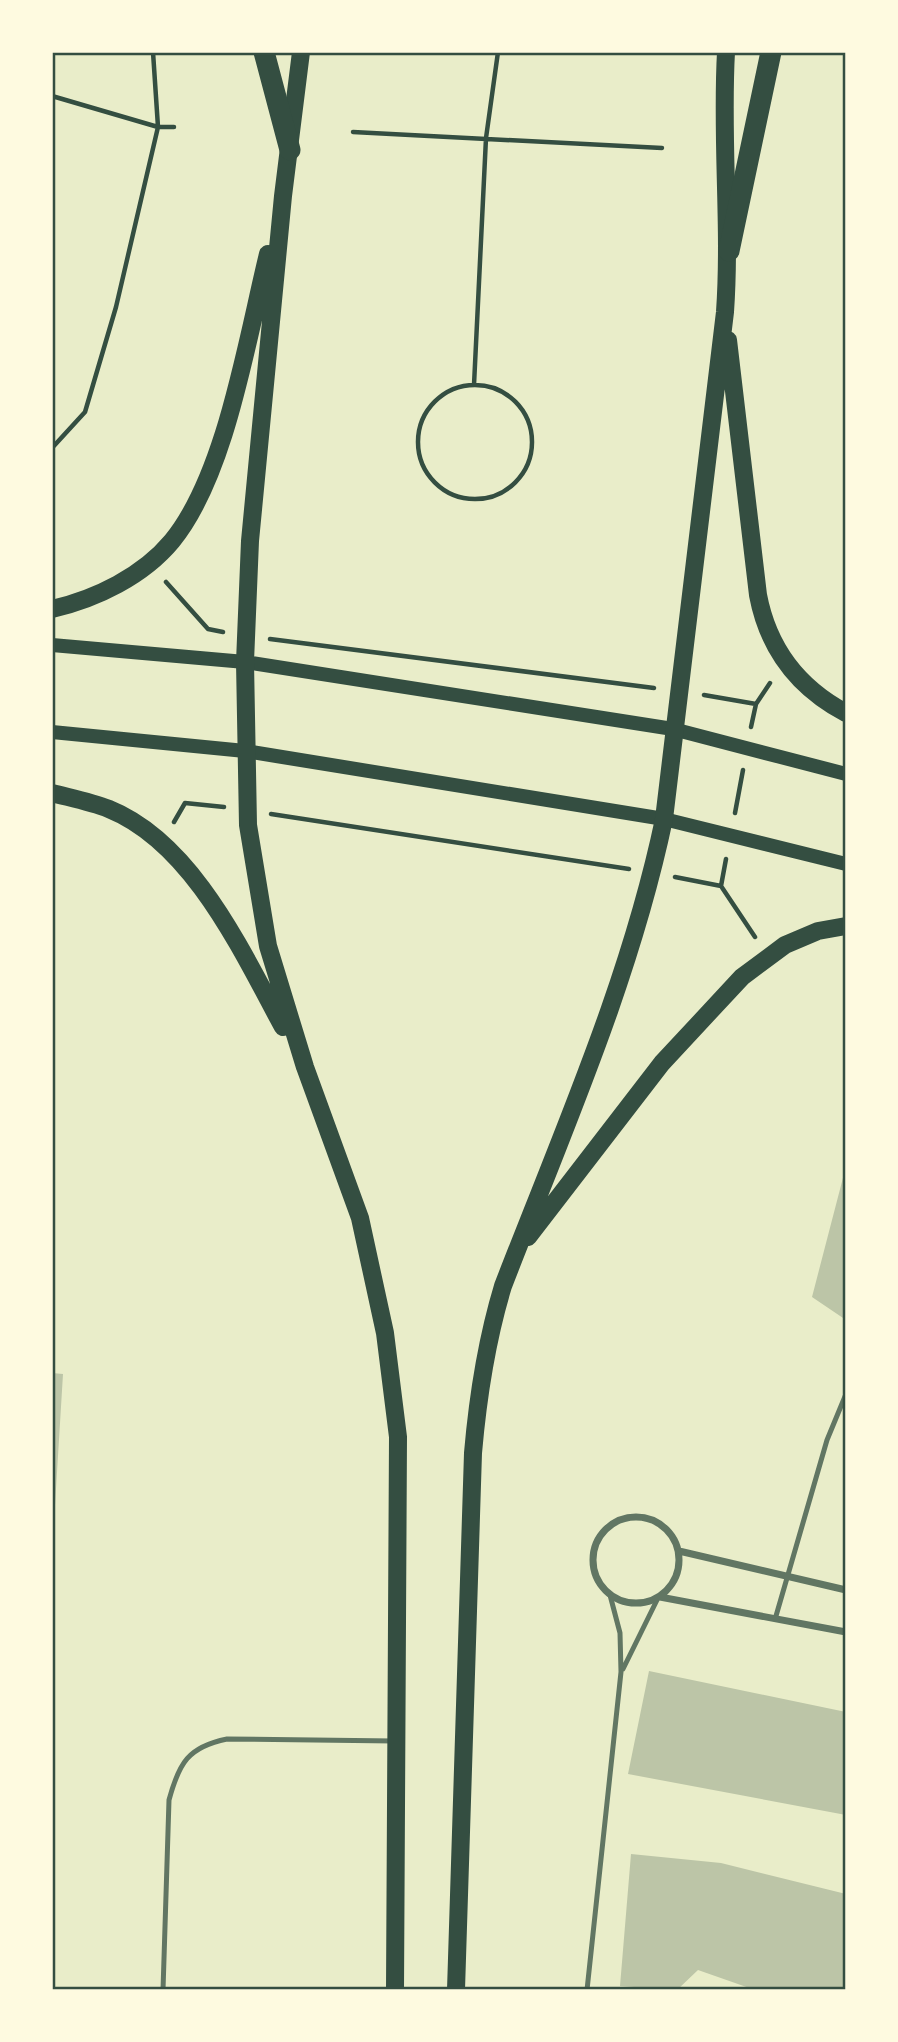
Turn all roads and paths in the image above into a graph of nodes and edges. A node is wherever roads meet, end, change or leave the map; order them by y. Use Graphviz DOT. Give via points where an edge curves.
graph roads {
  1 [pos="153,52"];
  2 [pos="264,52"];
  3 [pos="301,52"];
  4 [pos="498,52"];
  5 [pos="726,52"];
  6 [pos="771,52"];
  7 [pos="52,96"];
  8 [pos="158,127"];
  9 [pos="174,127"];
  10 [pos="354,132"];
  11 [pos="486,138"];
  12 [pos="662,148"];
  13 [pos="289,150"];
  14 [pos="283,197"];
  15 [pos="729,251"];
  16 [pos="724,312"];
  17 [pos="474,385"];
  18 [pos="52,448"];
  19 [pos="149,563"];
  20 [pos="52,609"];
  21 [pos="246,635"];
  22 [pos="52,645"];
  23 [pos="784,661"];
  24 [pos="245,662"];
  25 [pos="678,691"];
  26 [pos="845,713"];
  27 [pos="673,729"];
  28 [pos="52,732"];
  29 [pos="244,751"];
  30 [pos="845,774"];
  31 [pos="52,793"];
  32 [pos="185,803"];
  33 [pos="247,810"];
  34 [pos="664,819"];
  35 [pos="845,864"];
  36 [pos="653,873"];
  37 [pos="721,886"];
  38 [pos="845,926"];
  39 [pos="305,1067"];
  40 [pos="515,1253"];
  41 [pos="845,1394"];
  42 [pos="679,1551"];
  43 [pos="786,1576"];
  44 [pos="845,1590"];
  45 [pos="610,1595"];
  46 [pos="659,1597"];
  47 [pos="776,1616"];
  48 [pos="845,1632"];
  49 [pos="621,1672"];
  50 [pos="397,1741"];
  51 [pos="163,1990"];
  52 [pos="395,1990"];
  53 [pos="456,1990"];
  54 [pos="587,1990"];
  1 -- 8 [label="path"];
  2 -- 13 [label="highway"];
  3 -- 13 [label="main road"];
  4 -- 11 [label="path"];
  5 -- 15 [label="main road"];
  6 -- 15 [label="highway"];
  7 -- 8 [label="path"];
  8 -- 9 [label="path"];
  8 -- 18 [label="path" via="116,307 85,412"];
  10 -- 11 [label="path"];
  11 -- 12 [label="path"];
  11 -- 17 [label="path"];
  13 -- 14 [label="main road"];
  14 -- 19 [label="main road" via="216,456 191,515"];
  14 -- 21 [label="main road" via="250,541"];
  15 -- 16 [label="main road"];
  16 -- 23 [label="main road" via="758,595 767,631"];
  16 -- 25 [label="main road"];
  17 -- 17 [label="path" via="503,392 515,401 533,441 525,470 516,482 491,497 476,499 447,492 436,483 426,471 418,443 425,414 434,402 446,392"];
  19 -- 20 [label="main road" via="94,596"];
  19 -- 21 [label="path" via="208,629"];
  21 -- 24 [label="main road"];
  21 -- 25 [label="path"];
  22 -- 24 [label="main road"];
  23 -- 25 [label="path" via="756,704"];
  23 -- 26 [label="main road" via="808,687"];
  24 -- 27 [label="main road"];
  24 -- 29 [label="main road"];
  25 -- 27 [label="main road"];
  27 -- 30 [label="main road"];
  27 -- 34 [label="main road"];
  28 -- 29 [label="main road"];
  29 -- 33 [label="main road"];
  29 -- 34 [label="main road"];
  31 -- 39 [label="main road" via="110,810 162,842 196,881 243,953"];
  32 -- 33 [label="path"];
  33 -- 36 [label="path"];
  33 -- 39 [label="main road" via="268,946"];
  34 -- 35 [label="main road"];
  34 -- 36 [label="main road"];
  36 -- 37 [label="path"];
  36 -- 40 [label="main road" via="618,989"];
  38 -- 40 [label="main road" via="785,945 742,978 662,1063"];
  39 -- 50 [label="main road" via="360,1218 385,1333 398,1437"];
  40 -- 53 [label="main road" via="485,1351 474,1440"];
  41 -- 43 [label="lane"];
  42 -- 43 [label="street"];
  42 -- 45 [label="street" via="666,1527 653,1520 640,1517 613,1523 599,1538 593,1558 601,1585"];
  42 -- 46 [label="street" via="677,1577"];
  43 -- 44 [label="street"];
  43 -- 47 [label="lane"];
  45 -- 46 [label="street" via="634,1603"];
  45 -- 49 [label="lane" via="620,1633"];
  46 -- 47 [label="street"];
  46 -- 49 [label="lane"];
  47 -- 48 [label="street"];
  49 -- 54 [label="lane"];
  50 -- 51 [label="lane" via="226,1738 205,1743 185,1759 176,1776 167,1825"];
  50 -- 52 [label="main road"];
}
